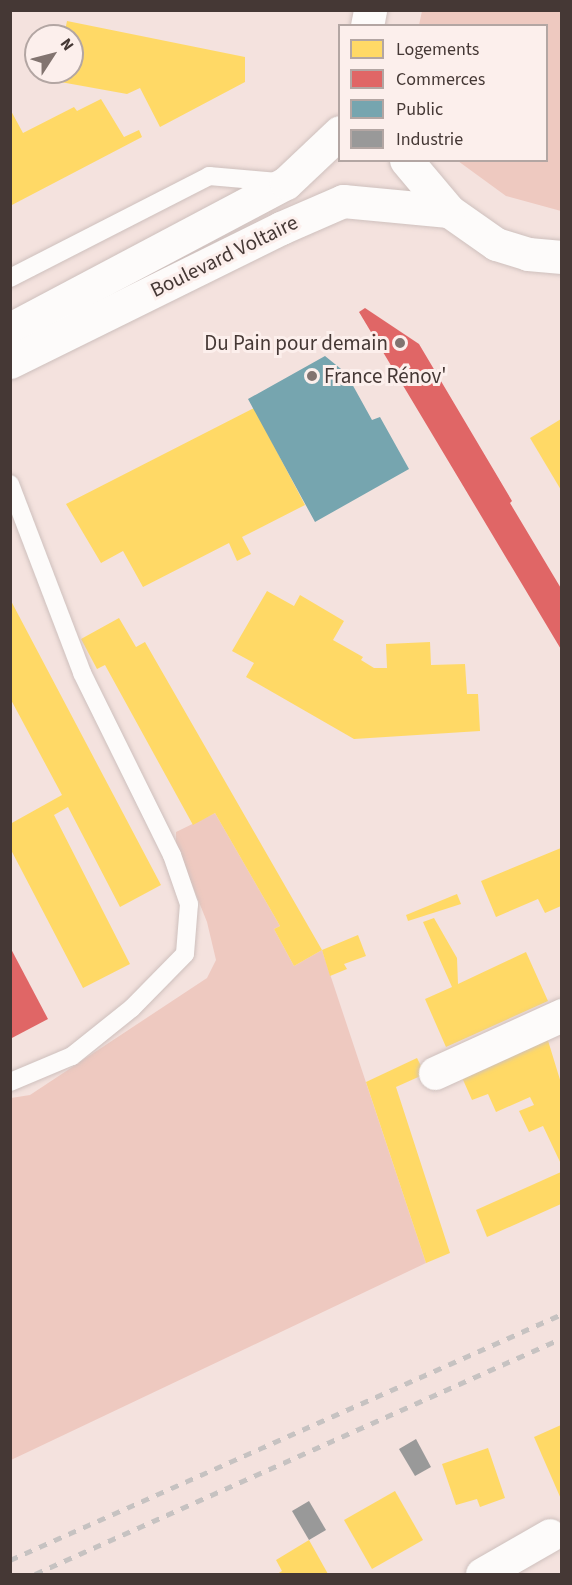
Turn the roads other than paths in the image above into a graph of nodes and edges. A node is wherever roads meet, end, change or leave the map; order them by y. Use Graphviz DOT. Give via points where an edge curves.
graph roads {
  1 [pos="338,133"];
  2 [pos="408,162"];
  3 [pos="286,183"];
  4 [pos="449,211"];
  5 [pos="561,257"];
  6 [pos="10,278"];
  7 [pos="10,329"];
  8 [pos="10,362"];
  9 [pos="10,484"];
  10 [pos="561,1015"];
  11 [pos="435,1073"];
  12 [pos="10,1082"];
  13 [pos="550,1535"];
  14 [pos="482,1575"];
  1 -- 3 [label="street, Boulevard Voltaire"];
  2 -- 4 [label="street"];
  3 -- 6 [label="lane, Boulevard Voltaire" via="210,176"];
  3 -- 7 [label="street, Boulevard Voltaire"];
  4 -- 5 [label="street" via="496,244 528,254"];
  4 -- 8 [label="street, Boulevard Voltaire" via="343,201"];
  9 -- 12 [label="lane" via="82,673 172,855 189,904 185,954 132,1008 72,1056"];
  10 -- 11 [label="street"];
  13 -- 14 [label="street"];
}
